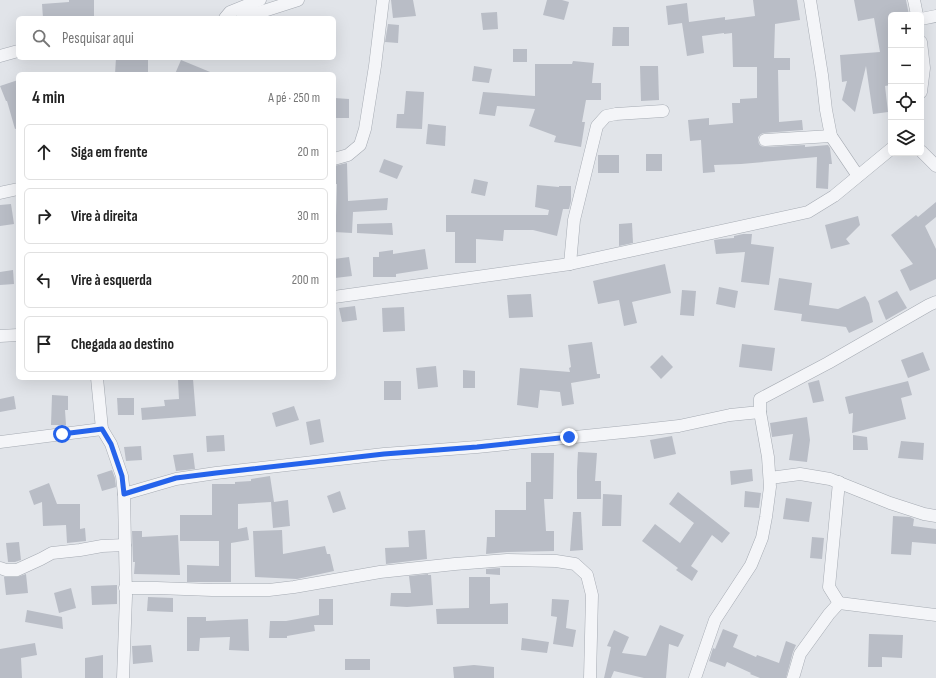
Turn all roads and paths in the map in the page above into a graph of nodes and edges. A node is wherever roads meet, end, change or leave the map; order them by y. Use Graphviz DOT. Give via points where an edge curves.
graph roads {
  1 [pos="260,0"];
  2 [pos="298,0"];
  3 [pos="383,0"];
  4 [pos="810,0"];
  5 [pos="914,0"];
  6 [pos="916,12"];
  7 [pos="227,16"];
  8 [pos="248,16"];
  9 [pos="936,16"];
  10 [pos="924,18"];
  11 [pos="922,48"];
  12 [pos="16,52"];
  13 [pos="0,56"];
  14 [pos="922,84"];
  15 [pos="663,111"];
  16 [pos="831,136"];
  17 [pos="765,140"];
  18 [pos="888,151"];
  19 [pos="924,154"];
  20 [pos="336,158"];
  21 [pos="936,166"];
  22 [pos="858,176"];
  23 [pos="16,190"];
  24 [pos="0,193"];
  25 [pos="570,264"];
  26 [pos="336,297"];
  27 [pos="936,302"];
  28 [pos="16,335"];
  29 [pos="0,336"];
  30 [pos="97,380"];
  31 [pos="760,412"];
  32 [pos="102,429"];
  33 [pos="0,442"];
  34 [pos="770,478"];
  35 [pos="839,482"];
  36 [pos="124,494"];
  37 [pos="936,516"];
  38 [pos="125,545"];
  39 [pos="0,568"];
  40 [pos="125,588"];
  41 [pos="839,603"];
  42 [pos="936,614"];
  43 [pos="123,678"];
  44 [pos="590,678"];
  45 [pos="695,678"];
  46 [pos="793,678"];
  1 -- 7 [label="street" via="230,12"];
  2 -- 8 [label="street"];
  3 -- 20 [label="street" via="366,129 360,145 348,155"];
  4 -- 16 [label="street"];
  5 -- 6 [label="street"];
  9 -- 10 [label="street"];
  11 -- 14 [label="street" via="924,68"];
  12 -- 13 [label="street"];
  15 -- 25 [label="street" via="606,116 597,126 574,220"];
  16 -- 17 [label="street"];
  16 -- 22 [label="street"];
  18 -- 22 [label="street"];
  19 -- 21 [label="street"];
  22 -- 25 [label="street" via="834,196 808,212"];
  23 -- 24 [label="street"];
  25 -- 26 [label="street"];
  27 -- 31 [label="street" via="760,398"];
  28 -- 29 [label="street"];
  30 -- 32 [label="street"];
  31 -- 34 [label="street"];
  31 -- 36 [label="street" via="641,431 384,454 176,478"];
  32 -- 33 [label="street"];
  32 -- 36 [label="street" via="111,444 122,476"];
  34 -- 35 [label="street" via="800,474"];
  34 -- 45 [label="street" via="762,538 751,565 715,620"];
  35 -- 37 [label="street" via="890,503"];
  35 -- 41 [label="street" via="829,588"];
  36 -- 38 [label="street"];
  38 -- 39 [label="street" via="52,553 17,570"];
  38 -- 40 [label="street"];
  40 -- 43 [label="street"];
  40 -- 44 [label="street" via="269,590 380,572 454,564 514,560 575,564 587,575 592,595"];
  41 -- 42 [label="street"];
  41 -- 46 [label="street" via="800,654"];
}
